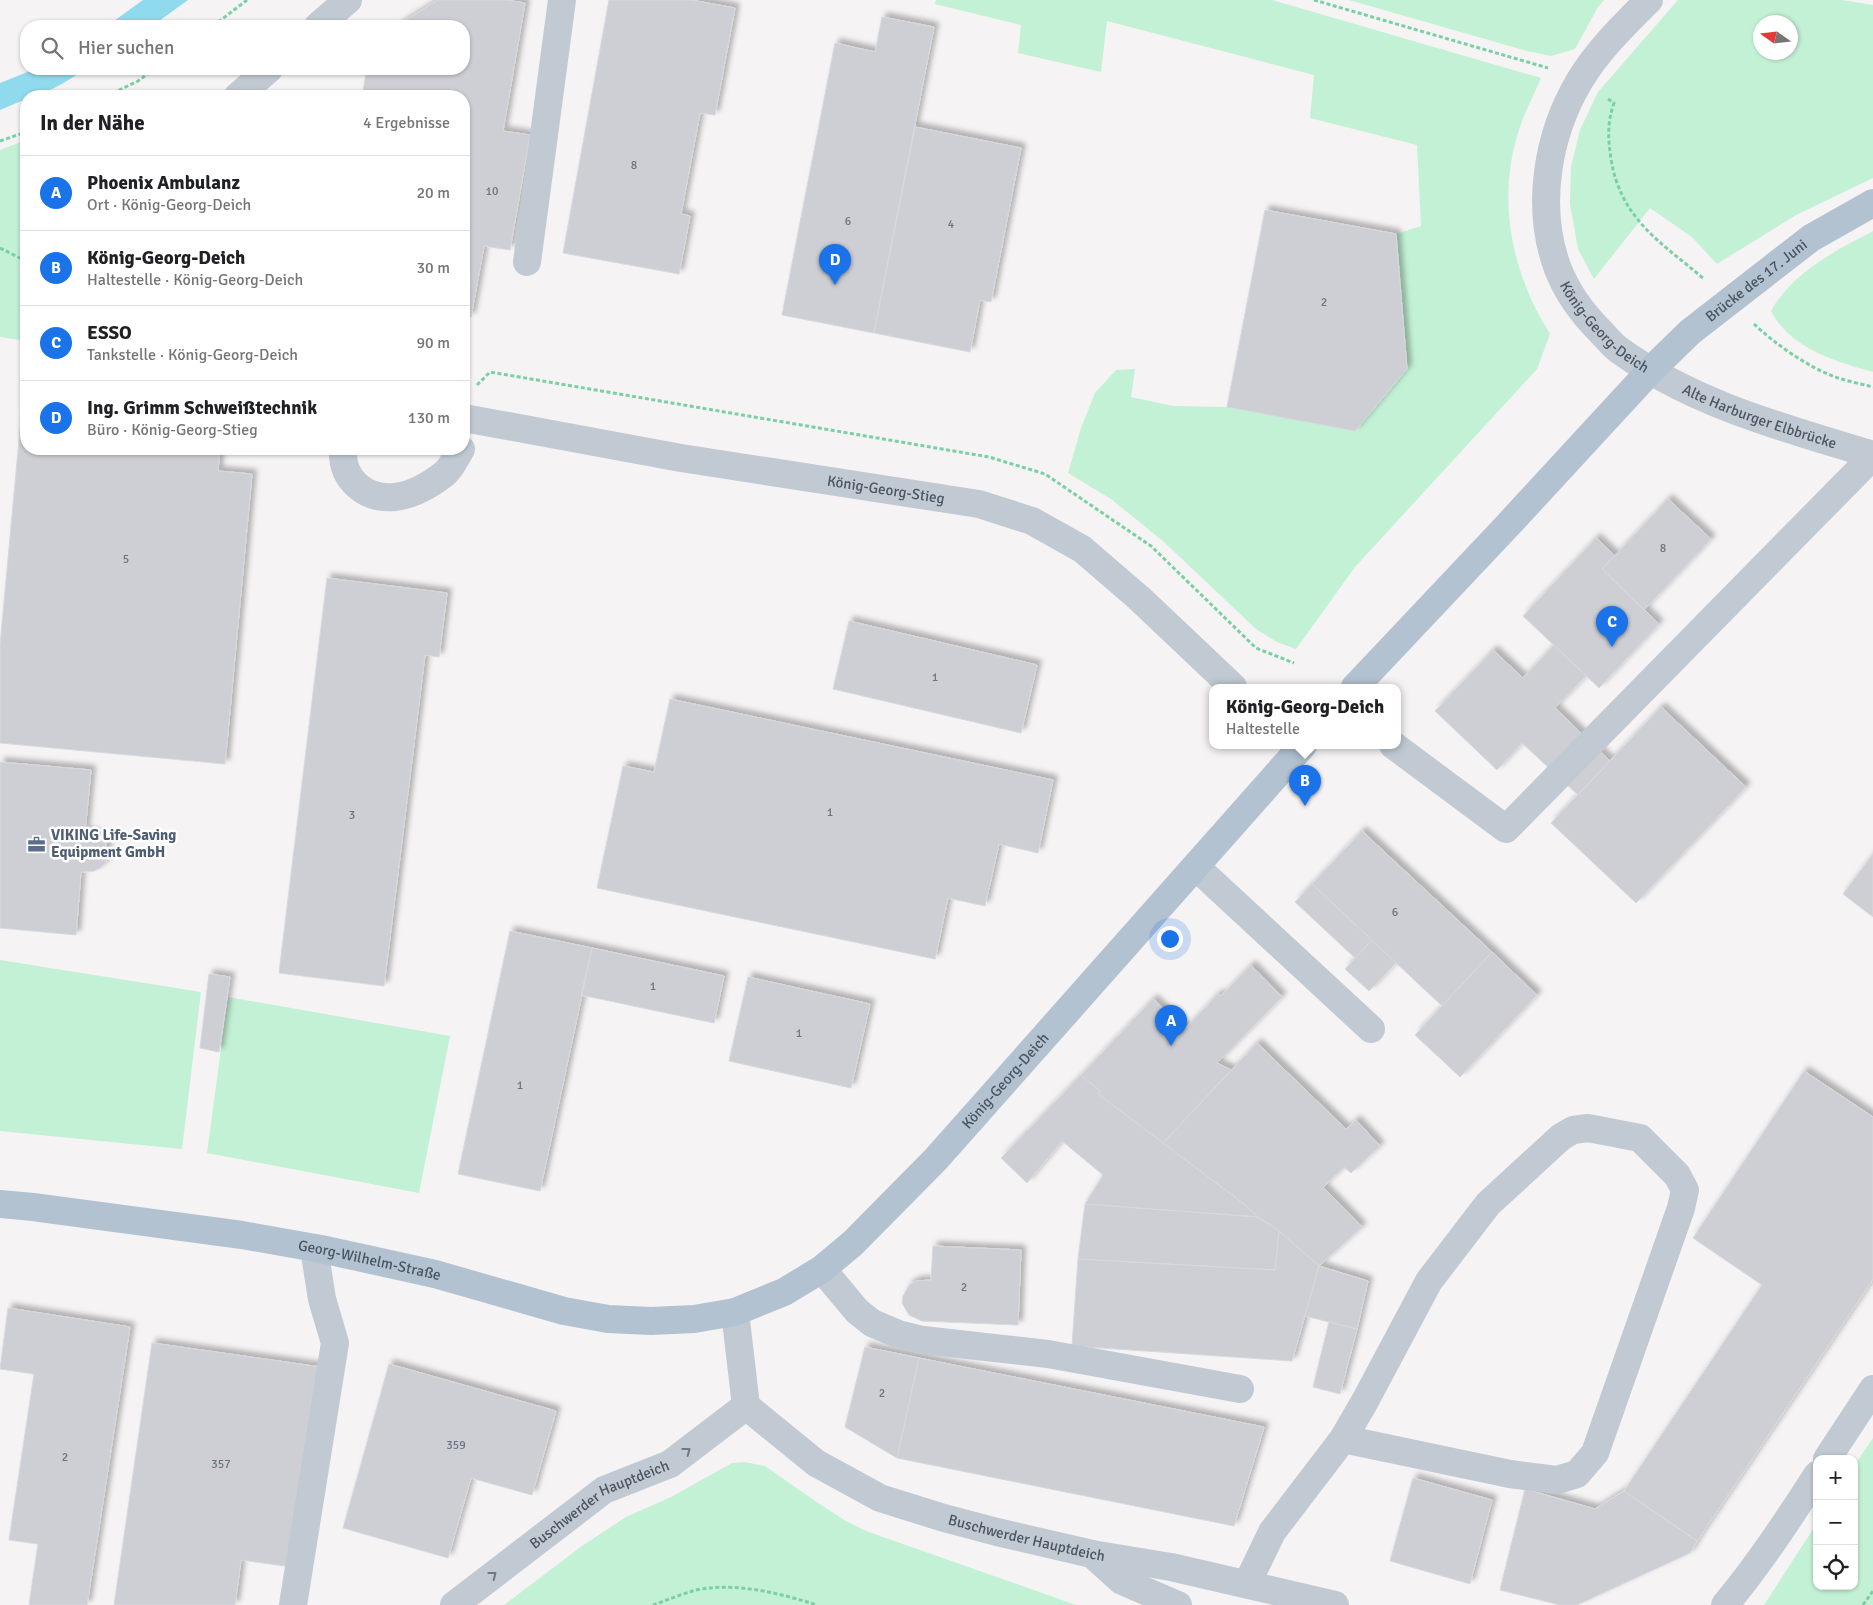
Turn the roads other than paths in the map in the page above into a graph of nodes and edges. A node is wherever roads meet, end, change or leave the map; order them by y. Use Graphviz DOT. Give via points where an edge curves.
graph roads {
  1 [pos="348,0"];
  2 [pos="562,0"];
  3 [pos="1649,0"];
  4 [pos="325,20"];
  5 [pos="262,75"];
  6 [pos="245,90"];
  7 [pos="1873,203"];
  8 [pos="527,262"];
  9 [pos="1651,370"];
  10 [pos="472,419"];
  11 [pos="344,455"];
  12 [pos="457,455"];
  13 [pos="1873,455"];
  14 [pos="1230,684"];
  15 [pos="1358,684"];
  16 [pos="1296,749"];
  17 [pos="1398,749"];
  18 [pos="1196,867"];
  19 [pos="1371,1028"];
  20 [pos="0,1204"];
  21 [pos="314,1248"];
  22 [pos="822,1269"];
  23 [pos="735,1312"];
  24 [pos="1240,1389"];
  25 [pos="1873,1389"];
  26 [pos="746,1406"];
  27 [pos="1343,1439"];
  28 [pos="1831,1455"];
  29 [pos="1813,1481"];
  30 [pos="1092,1554"];
  31 [pos="1247,1584"];
  32 [pos="294,1605"];
  33 [pos="454,1605"];
  34 [pos="1178,1605"];
  35 [pos="1335,1605"];
  36 [pos="1725,1605"];
  1 -- 4 [label="street"];
  2 -- 8 [label="street"];
  3 -- 9 [label="street, König-Georg-Deich" via="1621,28 1580,80 1566,106 1553,143 1546,185 1550,241 1558,270 1571,295 1591,322 1618,349"];
  5 -- 6 [label="street"];
  7 -- 9 [label="main road, Brücke des 17. Juni" via="1811,238 1690,332"];
  9 -- 13 [label="street, Alte Harburger Elbbrücke" via="1710,402"];
  9 -- 15 [label="main road, König-Georg-Deich"];
  10 -- 14 [label="street, König-Georg-Stieg" via="682,458 971,503 1024,518 1082,549"];
  11 -- 12 [label="street" via="349,477 357,487 380,497 394,497 425,487 446,473"];
  13 -- 17 [label="street" via="1506,829"];
  16 -- 18 [label="main road, König-Georg-Deich"];
  18 -- 19 [label="street"];
  18 -- 22 [label="main road, König-Georg-Deich" via="936,1159 853,1243"];
  20 -- 21 [label="main road, Georg-Wilhelm-Straße" via="223,1232"];
  21 -- 23 [label="main road, Georg-Wilhelm-Straße" via="435,1274 564,1311 608,1319 651,1321"];
  21 -- 32 [label="street" via="322,1299 335,1343"];
  22 -- 23 [label="main road, König-Georg-Deich" via="784,1292"];
  22 -- 24 [label="street" via="864,1317 898,1334 923,1340 1048,1354"];
  23 -- 26 [label="street"];
  25 -- 28 [label="street"];
  26 -- 30 [label="street, Buschwerder Hauptdeich" via="816,1463 880,1498 944,1518"];
  33 -- 26 [label="street, Buschwerder Hauptdeich, one-way" via="604,1490 670,1464"];
  27 -- 27 [label="street" via="1429,1281 1488,1204 1561,1137 1573,1130 1588,1128 1640,1138 1677,1175 1685,1190 1682,1208 1594,1453 1577,1474 1557,1480 1510,1474"];
  27 -- 31 [label="street" via="1272,1532"];
  29 -- 36 [label="street"];
  30 -- 31 [label="street, Buschwerder Hauptdeich"];
  30 -- 34 [label="street" via="1122,1581"];
  31 -- 35 [label="street, Buschwerder Hauptdeich"];
}
